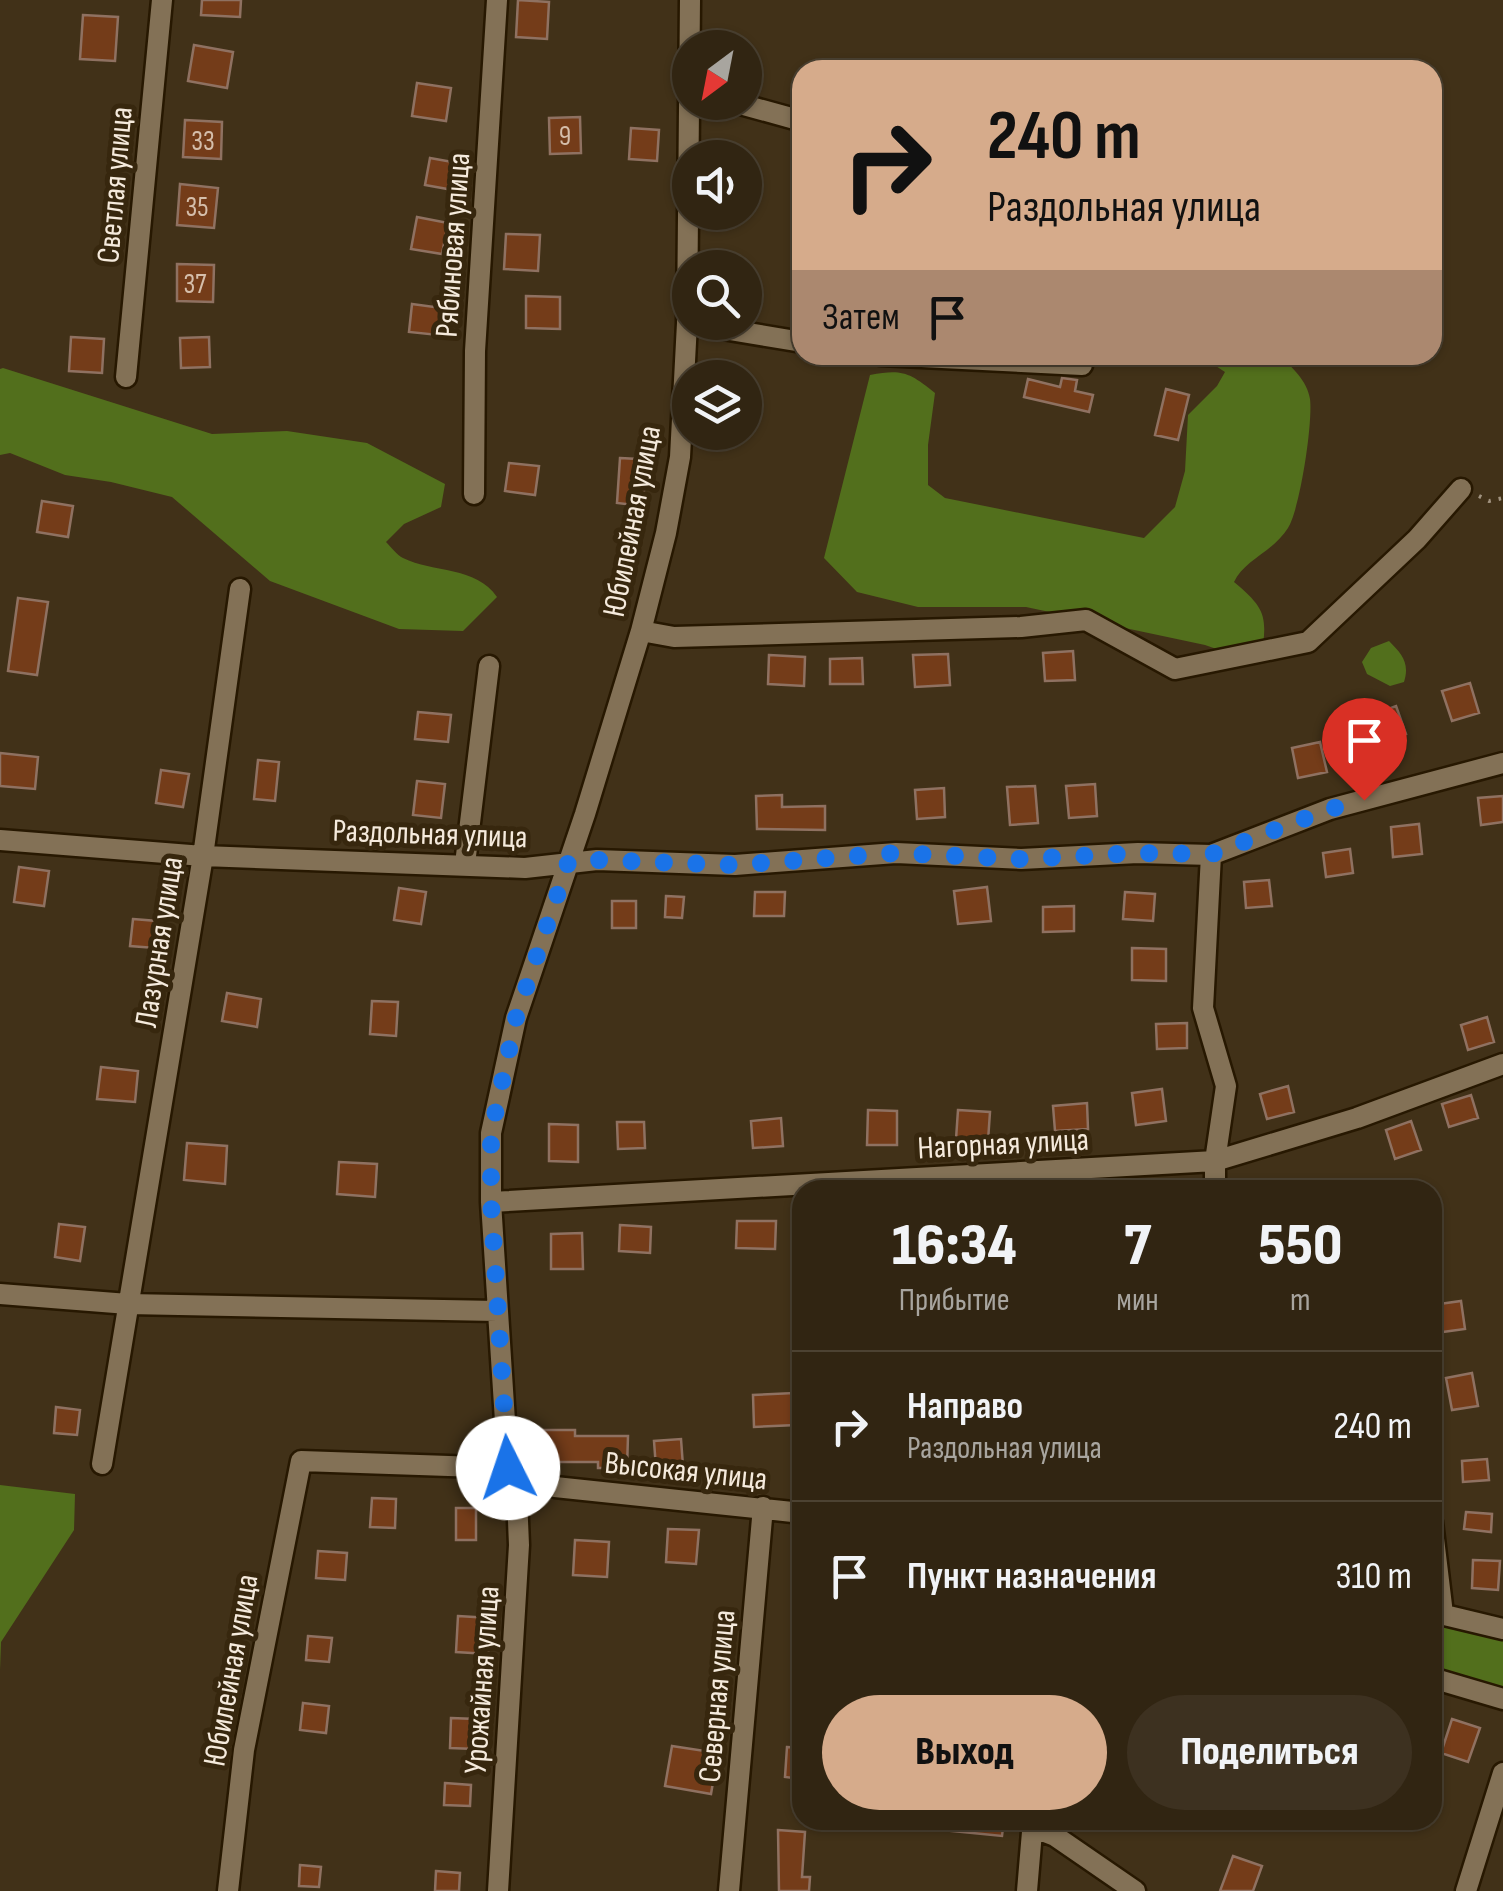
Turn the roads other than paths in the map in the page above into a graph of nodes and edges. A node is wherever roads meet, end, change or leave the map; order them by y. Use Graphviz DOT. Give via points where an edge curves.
graph roads {
  1 [pos="162,0"];
  2 [pos="498,0"];
  3 [pos="690,0"];
  4 [pos="690,30"];
  5 [pos="762,110"];
  6 [pos="792,118"];
  7 [pos="690,120"];
  8 [pos="688,250"];
  9 [pos="762,335"];
  10 [pos="686,340"];
  11 [pos="792,340"];
  12 [pos="126,377"];
  13 [pos="1461,489"];
  14 [pos="474,494"];
  15 [pos="240,589"];
  16 [pos="641,631"];
  17 [pos="489,666"];
  18 [pos="1503,763"];
  19 [pos="0,840"];
  20 [pos="1212,854"];
  21 [pos="203,856"];
  22 [pos="568,863"];
  23 [pos="465,864"];
  24 [pos="1503,1064"];
  25 [pos="1215,1161"];
  26 [pos="879,1180"];
  27 [pos="1215,1180"];
  28 [pos="792,1185"];
  29 [pos="491,1202"];
  30 [pos="0,1294"];
  31 [pos="128,1304"];
  32 [pos="497,1310"];
  33 [pos="301,1461"];
  34 [pos="102,1464"];
  35 [pos="512,1470"];
  36 [pos="763,1507"];
  37 [pos="792,1511"];
  38 [pos="1442,1614"];
  39 [pos="1503,1629"];
  40 [pos="1442,1681"];
  41 [pos="1503,1699"];
  42 [pos="1503,1773"];
  43 [pos="1032,1830"];
  44 [pos="1044,1830"];
  45 [pos="228,1891"];
  46 [pos="498,1891"];
  47 [pos="729,1891"];
  48 [pos="1027,1891"];
  49 [pos="1135,1891"];
  50 [pos="1466,1891"];
  1 -- 12 [label="street, Светлая улица"];
  2 -- 14 [label="street, Рябиновая улица" via="475,351"];
  3 -- 4 [label="street, Юбилейная улица"];
  5 -- 6 [label="street"];
  7 -- 8 [label="street, Юбилейная улица"];
  9 -- 11 [label="street"];
  10 -- 16 [label="street, Юбилейная улица" via="680,457"];
  13 -- 16 [label="street" via="1308,642 1175,669 1086,620 1021,628 674,636"];
  15 -- 21 [label="street, Лазурная улица"];
  16 -- 22 [label="street, Юбилейная улица"];
  17 -- 23 [label="street"];
  18 -- 20 [label="street, Раздольная улица" via="1330,809"];
  19 -- 21 [label="street, Раздольная улица"];
  20 -- 22 [label="street, Раздольная улица" via="1021,859 896,853 735,865"];
  20 -- 25 [label="street" via="1203,1008 1226,1086"];
  21 -- 23 [label="street, Раздольная улица"];
  21 -- 31 [label="street, Лазурная улица"];
  22 -- 23 [label="street, Раздольная улица"];
  22 -- 29 [label="street, Юбилейная улица" via="500,1083 491,1133"];
  24 -- 25 [label="street, Нагорная улица"];
  25 -- 26 [label="street, Нагорная улица"];
  25 -- 27 [label="street"];
  28 -- 29 [label="street, Нагорная улица"];
  29 -- 32 [label="street, Урожайная улица"];
  30 -- 31 [label="street"];
  31 -- 32 [label="street"];
  31 -- 34 [label="street, Лазурная улица"];
  32 -- 35 [label="street, Урожайная улица"];
  33 -- 35 [label="street, Высокая улица"];
  33 -- 45 [label="street, Юбилейная улица" via="244,1750"];
  35 -- 36 [label="street, Высокая улица" via="555,1487"];
  35 -- 46 [label="street, Урожайная улица" via="519,1545"];
  36 -- 37 [label="street, Высокая улица"];
  36 -- 47 [label="street, Северная улица"];
  38 -- 39 [label="street"];
  40 -- 41 [label="street"];
  42 -- 50 [label="street"];
  43 -- 48 [label="street"];
  44 -- 49 [label="street"];
}
